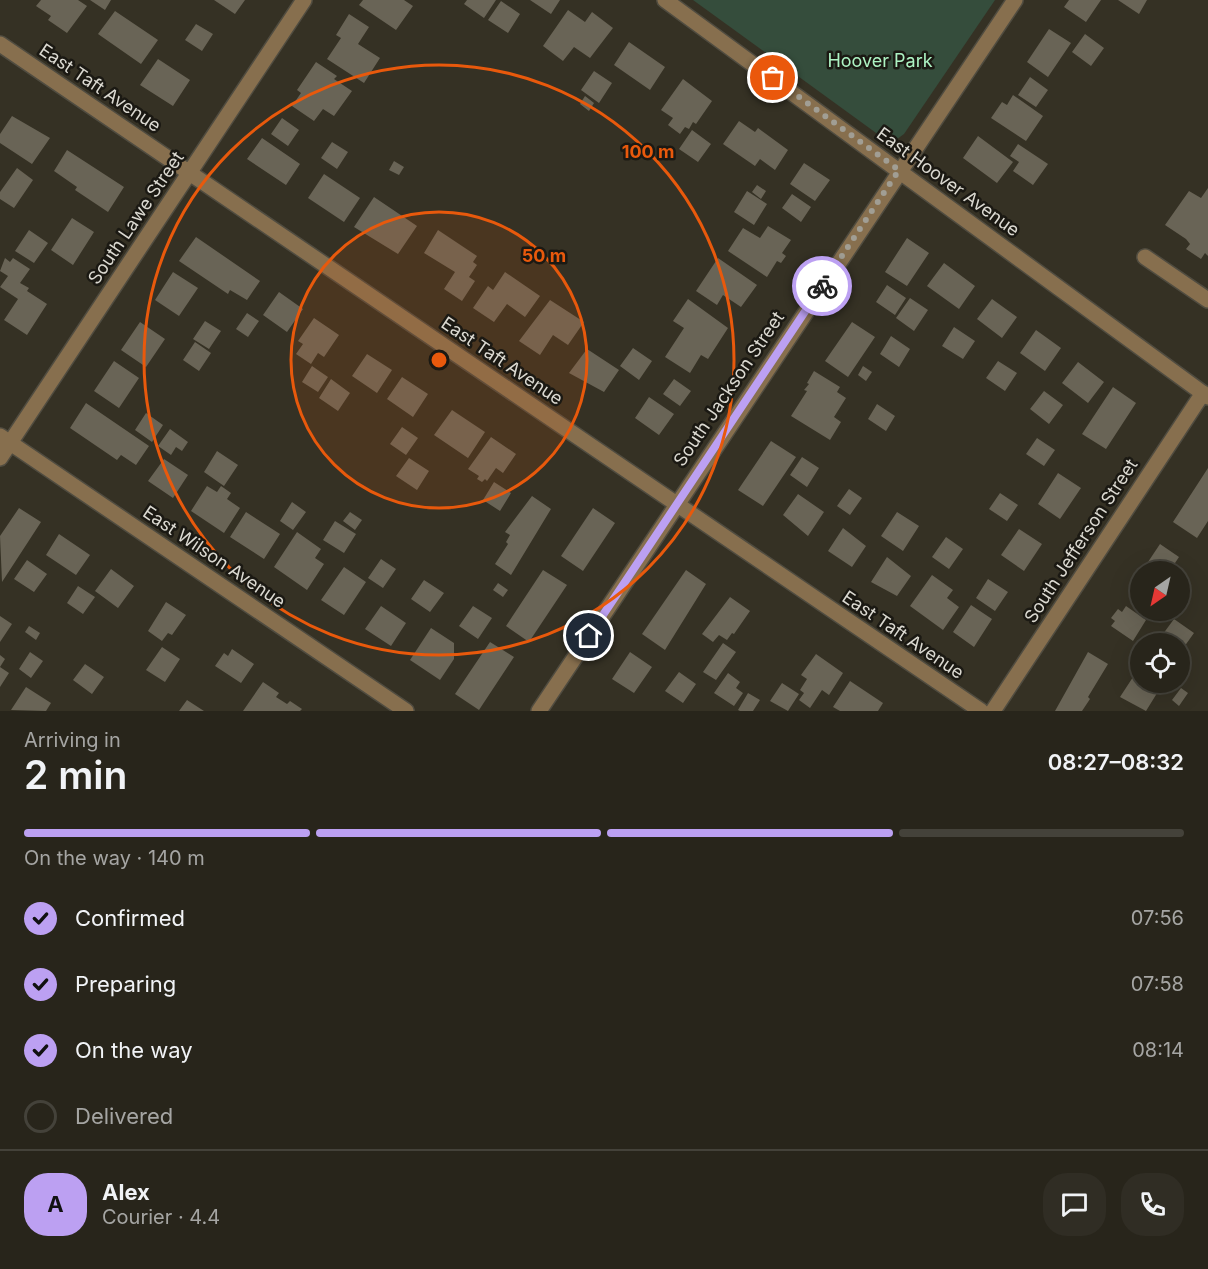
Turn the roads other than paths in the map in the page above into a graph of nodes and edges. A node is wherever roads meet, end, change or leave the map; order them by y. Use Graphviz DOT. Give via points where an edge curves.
graph roads {
  1 [pos="304,0"];
  2 [pos="665,0"];
  3 [pos="1015,0"];
  4 [pos="0,44"];
  5 [pos="899,170"];
  6 [pos="190,172"];
  7 [pos="1145,257"];
  8 [pos="1208,300"];
  9 [pos="1206,395"];
  10 [pos="5,439"];
  11 [pos="0,458"];
  12 [pos="676,504"];
  13 [pos="406,711"];
  14 [pos="539,711"];
  15 [pos="981,711"];
  16 [pos="993,711"];
  1 -- 6 [label="street, South Lawe Street"];
  2 -- 5 [label="street, East Hoover Avenue"];
  3 -- 5 [label="street, South Jackson Street"];
  4 -- 6 [label="street, East Taft Avenue"];
  5 -- 9 [label="street, East Hoover Avenue"];
  5 -- 12 [label="street, South Jackson Street"];
  6 -- 10 [label="street, South Lawe Street"];
  6 -- 12 [label="street, East Taft Avenue"];
  7 -- 8 [label="street"];
  9 -- 16 [label="street, South Jefferson Street"];
  10 -- 11 [label="street, South Lawe Street"];
  10 -- 13 [label="street, East Wilson Avenue"];
  12 -- 14 [label="street, South Jackson Street"];
  12 -- 15 [label="street, East Taft Avenue"];
}
